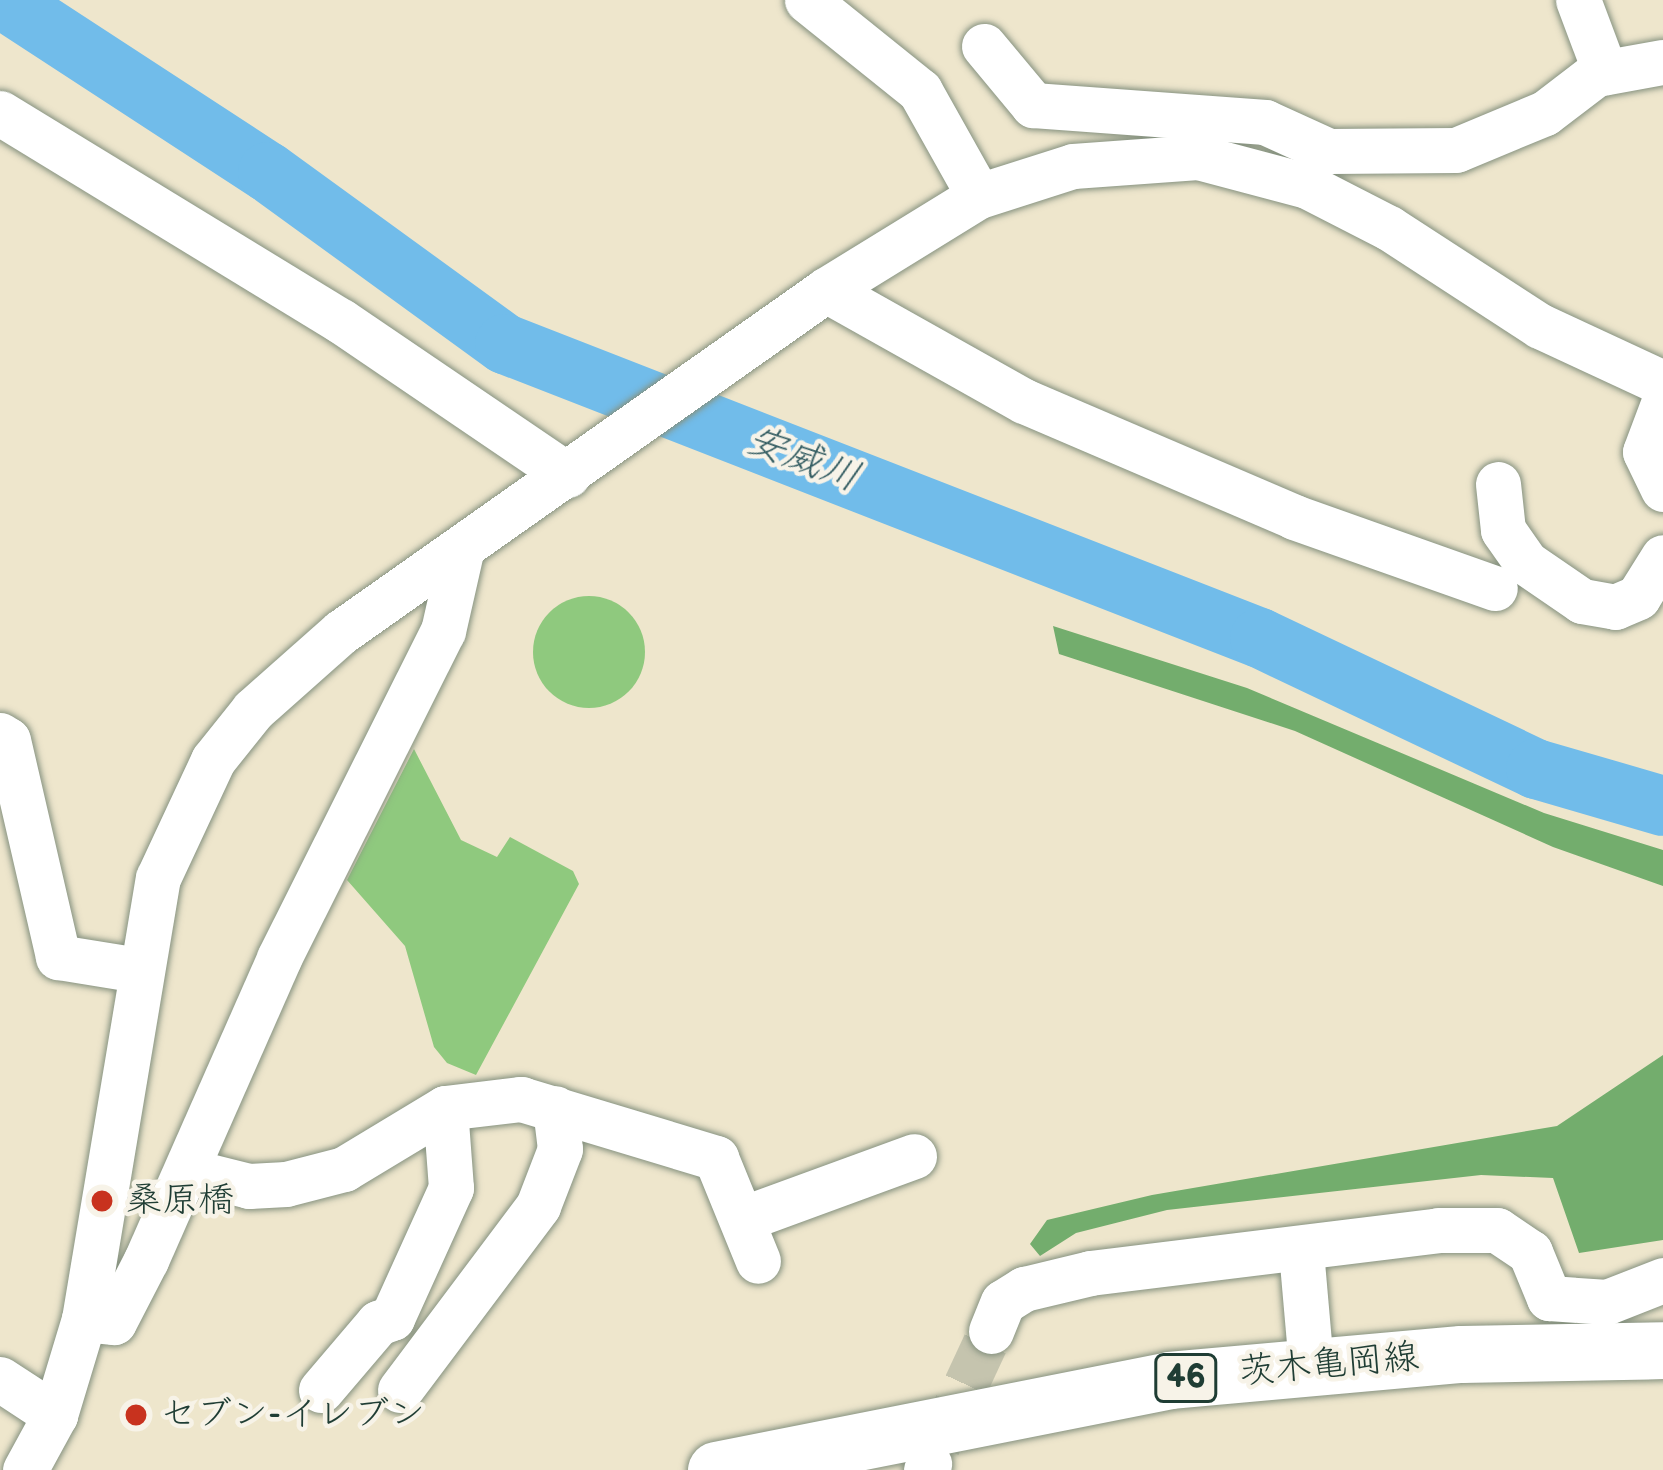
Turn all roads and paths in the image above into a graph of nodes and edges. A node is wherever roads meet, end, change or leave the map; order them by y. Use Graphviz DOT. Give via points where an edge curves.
graph roads {
  1 [pos="807,0"];
  2 [pos="1578,0"];
  3 [pos="984,46"];
  4 [pos="1663,62"];
  5 [pos="1605,71"];
  6 [pos="0,113"];
  7 [pos="1318,169"];
  8 [pos="979,196"];
  9 [pos="826,290"];
  10 [pos="1663,383"];
  11 [pos="1663,404"];
  12 [pos="576,469"];
  13 [pos="1498,484"];
  14 [pos="1663,489"];
  15 [pos="460,552"];
  16 [pos="1663,556"];
  17 [pos="1495,588"];
  18 [pos="0,735"];
  19 [pos="138,970"];
  20 [pos="446,1108"];
  21 [pos="556,1108"];
  22 [pos="914,1156"];
  23 [pos="189,1171"];
  24 [pos="745,1218"];
  25 [pos="1301,1251"];
  26 [pos="758,1262"];
  27 [pos="1663,1280"];
  28 [pos="84,1318"];
  29 [pos="991,1331"];
  30 [pos="1663,1350"];
  31 [pos="1311,1365"];
  32 [pos="0,1378"];
  33 [pos="321,1390"];
  34 [pos="400,1390"];
  35 [pos="55,1415"];
  36 [pos="832,1456"];
  37 [pos="25,1470"];
  38 [pos="716,1470"];
  1 -- 8 [label="street" via="920,91"];
  2 -- 5 [label="street"];
  3 -- 7 [label="street" via="1033,105 1265,122"];
  4 -- 5 [label="street"];
  5 -- 7 [label="street" via="1545,113 1456,150"];
  6 -- 12 [label="street"];
  7 -- 8 [label="street" via="1127,157"];
  7 -- 10 [label="street" via="1389,228 1540,326"];
  8 -- 9 [label="street"];
  9 -- 12 [label="street"];
  9 -- 17 [label="street" via="1024,400 1294,517"];
  11 -- 14 [label="street" via="1646,452"];
  12 -- 15 [label="street"];
  13 -- 16 [label="street" via="1503,530 1525,562 1582,601 1615,607 1638,597"];
  15 -- 19 [label="street" via="341,632 231,735 170,842"];
  15 -- 23 [label="street" via="443,631 279,958"];
  18 -- 19 [label="street" via="8,740 58,957"];
  19 -- 28 [label="street"];
  20 -- 21 [label="street" via="521,1099"];
  20 -- 23 [label="street" via="344,1168 286,1184 249,1186"];
  20 -- 33 [label="street" via="451,1188 392,1318 378,1323"];
  21 -- 24 [label="street" via="716,1158"];
  21 -- 34 [label="street" via="560,1149 538,1206"];
  22 -- 24 [label="street"];
  23 -- 28 [label="street" via="114,1322"];
  24 -- 26 [label="street"];
  25 -- 27 [label="street" via="1497,1229 1530,1252 1549,1298 1607,1301"];
  25 -- 29 [label="street" via="1174,1258 1024,1289 1004,1302"];
  25 -- 31 [label="street"];
  28 -- 35 [label="street"];
  30 -- 31 [label="main road, 茨木亀岡線 / 46"];
  31 -- 36 [label="main road, 茨木亀岡線 / 46" via="1058,1397"];
  32 -- 35 [label="street"];
  35 -- 37 [label="street"];
  36 -- 38 [label="main road, 茨木亀岡線 / 46"];
}
